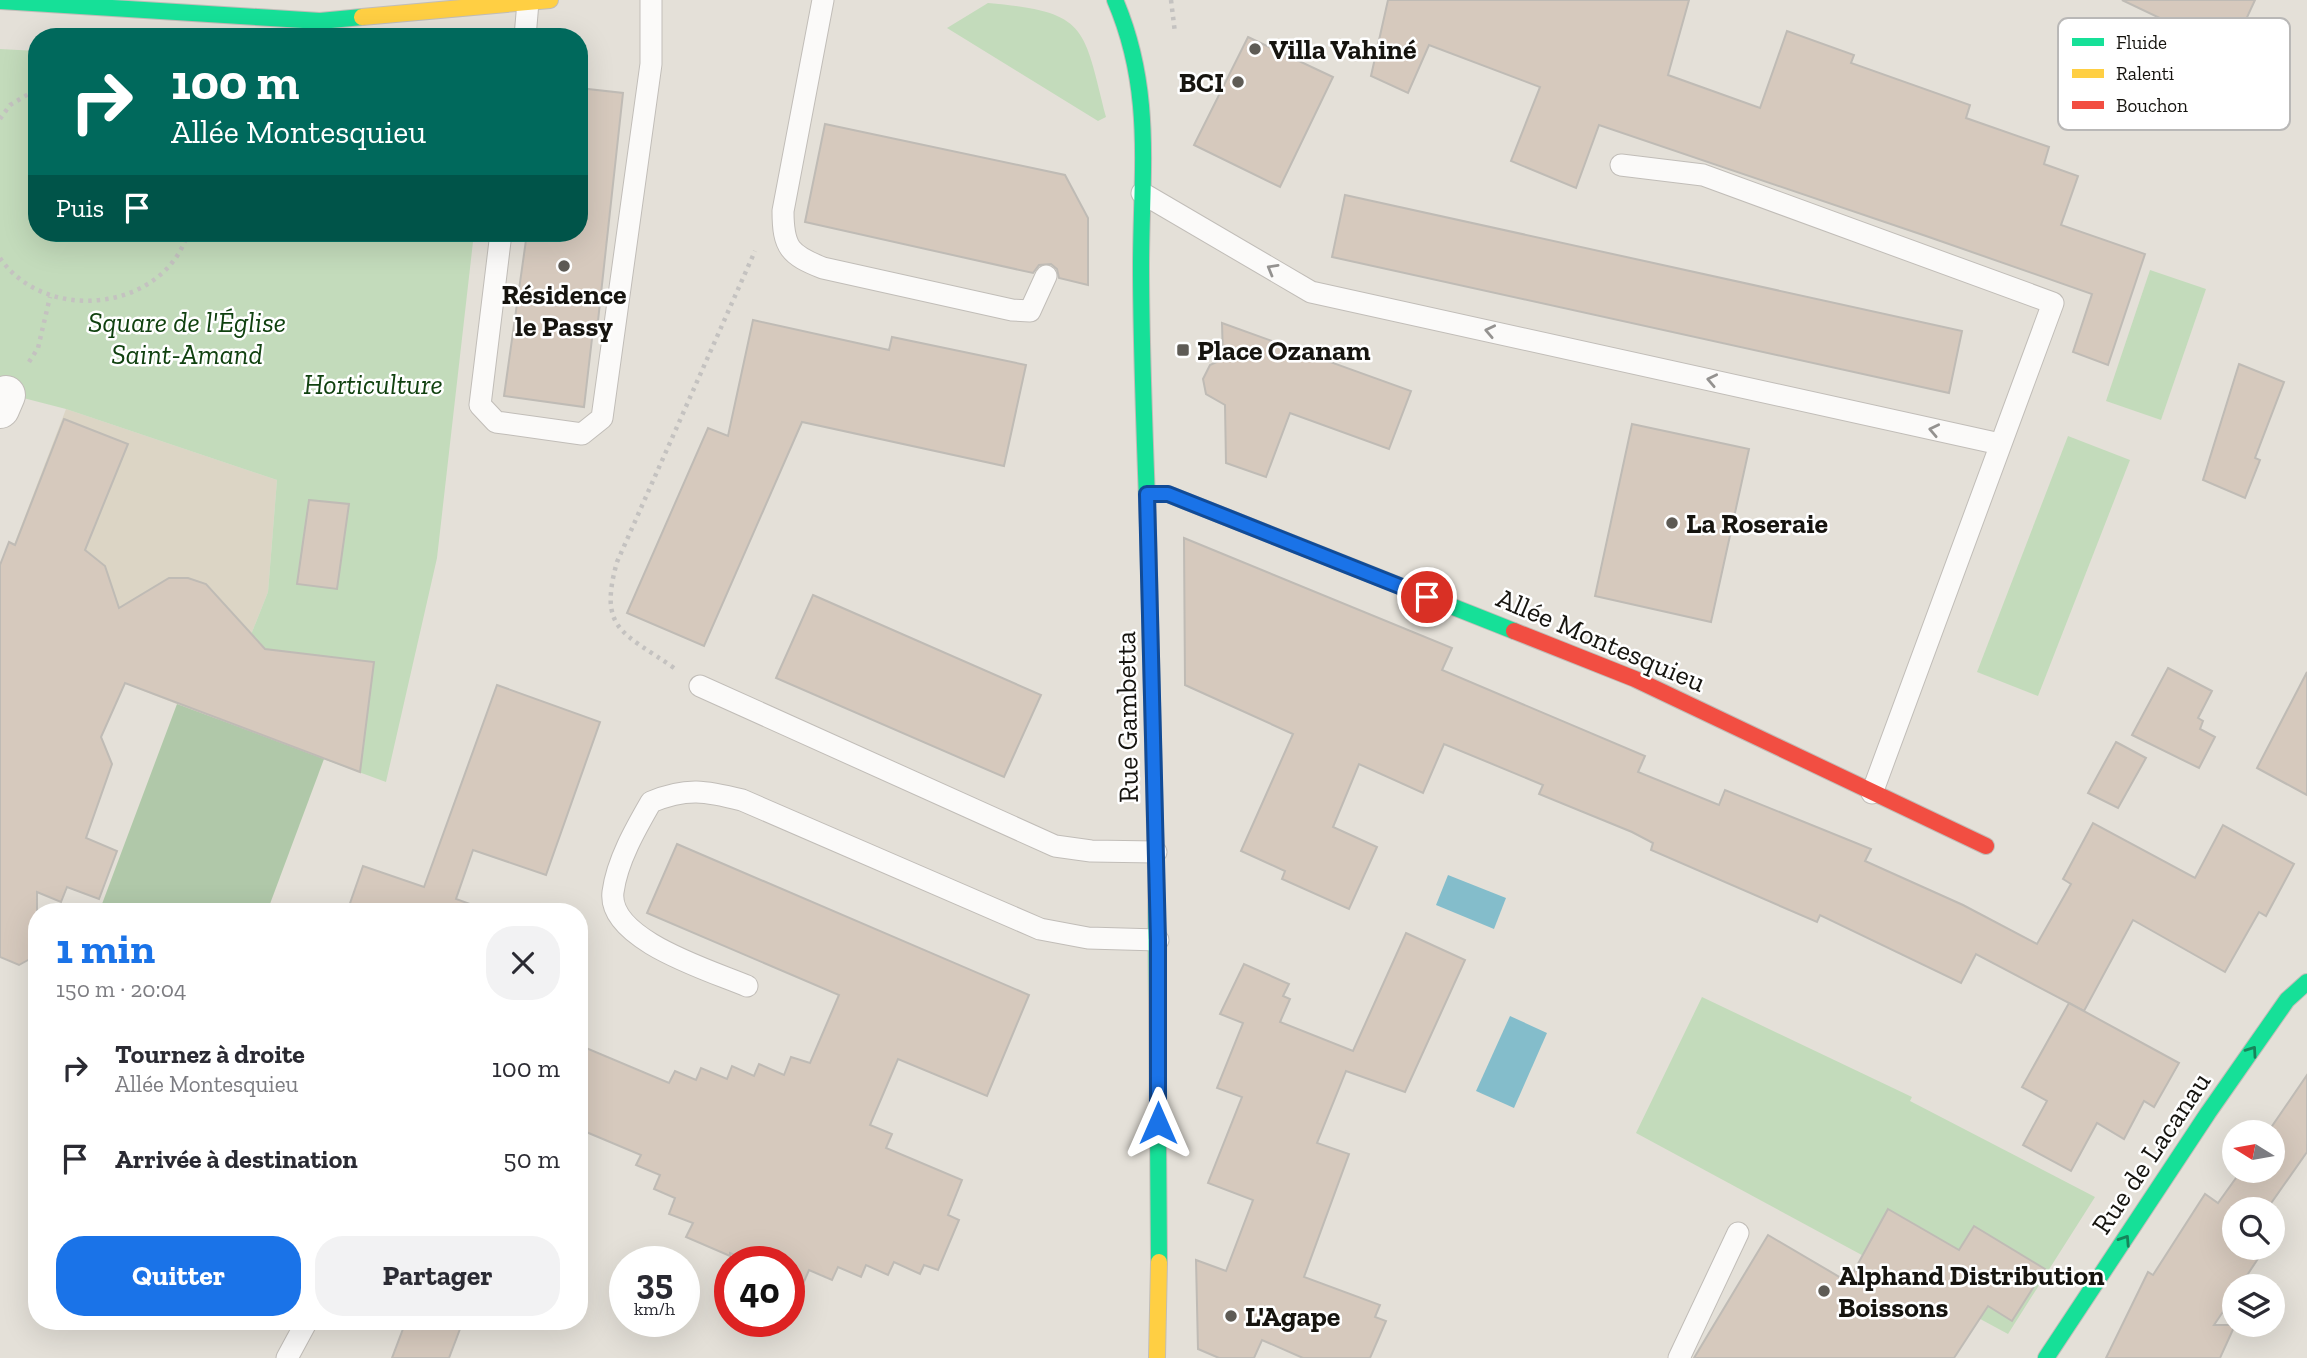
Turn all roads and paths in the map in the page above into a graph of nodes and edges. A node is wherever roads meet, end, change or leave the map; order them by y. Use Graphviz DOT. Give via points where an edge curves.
graph roads {
  1 [pos="550,0"];
  2 [pos="651,0"];
  3 [pos="823,0"];
  4 [pos="1115,0"];
  5 [pos="0,1"];
  6 [pos="528,2"];
  7 [pos="526,28"];
  8 [pos="28,94"];
  9 [pos="0,119"];
  10 [pos="1622,165"];
  11 [pos="1142,193"];
  12 [pos="783,211"];
  13 [pos="185,242"];
  14 [pos="500,242"];
  15 [pos="0,258"];
  16 [pos="1046,276"];
  17 [pos="50,296"];
  18 [pos="3,402"];
  19 [pos="2000,444"];
  20 [pos="1147,494"];
  21 [pos="700,686"];
  22 [pos="1872,793"];
  23 [pos="1986,846"];
  24 [pos="1156,852"];
  25 [pos="1158,940"];
  26 [pos="2307,982"];
  27 [pos="747,986"];
  28 [pos="1738,1233"];
  29 [pos="302,1330"];
  30 [pos="287,1358"];
  31 [pos="1157,1358"];
  32 [pos="1679,1358"];
  33 [pos="2046,1358"];
  1 -- 6 [label="street"];
  2 -- 14 [label="lane" via="651,64 602,418 582,434 496,422 480,405"];
  3 -- 12 [label="lane"];
  4 -- 11 [label="street, Rue Gambetta" via="1129,27 1140,75"];
  5 -- 6 [label="street" via="320,21"];
  6 -- 7 [label="lane"];
  8 -- 9 [label="path" via="10,105"];
  10 -- 19 [label="lane" via="1703,175 2053,303"];
  19 -- 11 [label="lane, one-way" via="1311,292"];
  11 -- 20 [label="street, Rue Gambetta"];
  12 -- 16 [label="lane" via="783,235 796,258 823,268 1030,311"];
  12 -- 21 [label="path" via="765,229 617,562 610,588 609,607 616,626"];
  13 -- 17 [label="path" via="153,280 118,298 78,302"];
  15 -- 17 [label="path" via="11,275"];
  17 -- 18 [label="path" via="38,348"];
  19 -- 22 [label="lane"];
  20 -- 22 [label="street, Allée Montesquieu" via="1168,494 1635,679"];
  20 -- 24 [label="street, Rue Gambetta"];
  21 -- 24 [label="lane" via="1055,846"];
  22 -- 23 [label="street, Allée Montesquieu"];
  24 -- 25 [label="street, Rue Gambetta"];
  25 -- 27 [label="lane" via="1088,938 1040,929 742,800 705,790 675,792 651,802 612,894 621,921 645,941"];
  25 -- 31 [label="street, Rue Gambetta"];
  33 -- 26 [label="street, Rue de Lacanau, one-way" via="2232,1079 2287,1000"];
  28 -- 32 [label="lane"];
  29 -- 30 [label="lane"];
}
